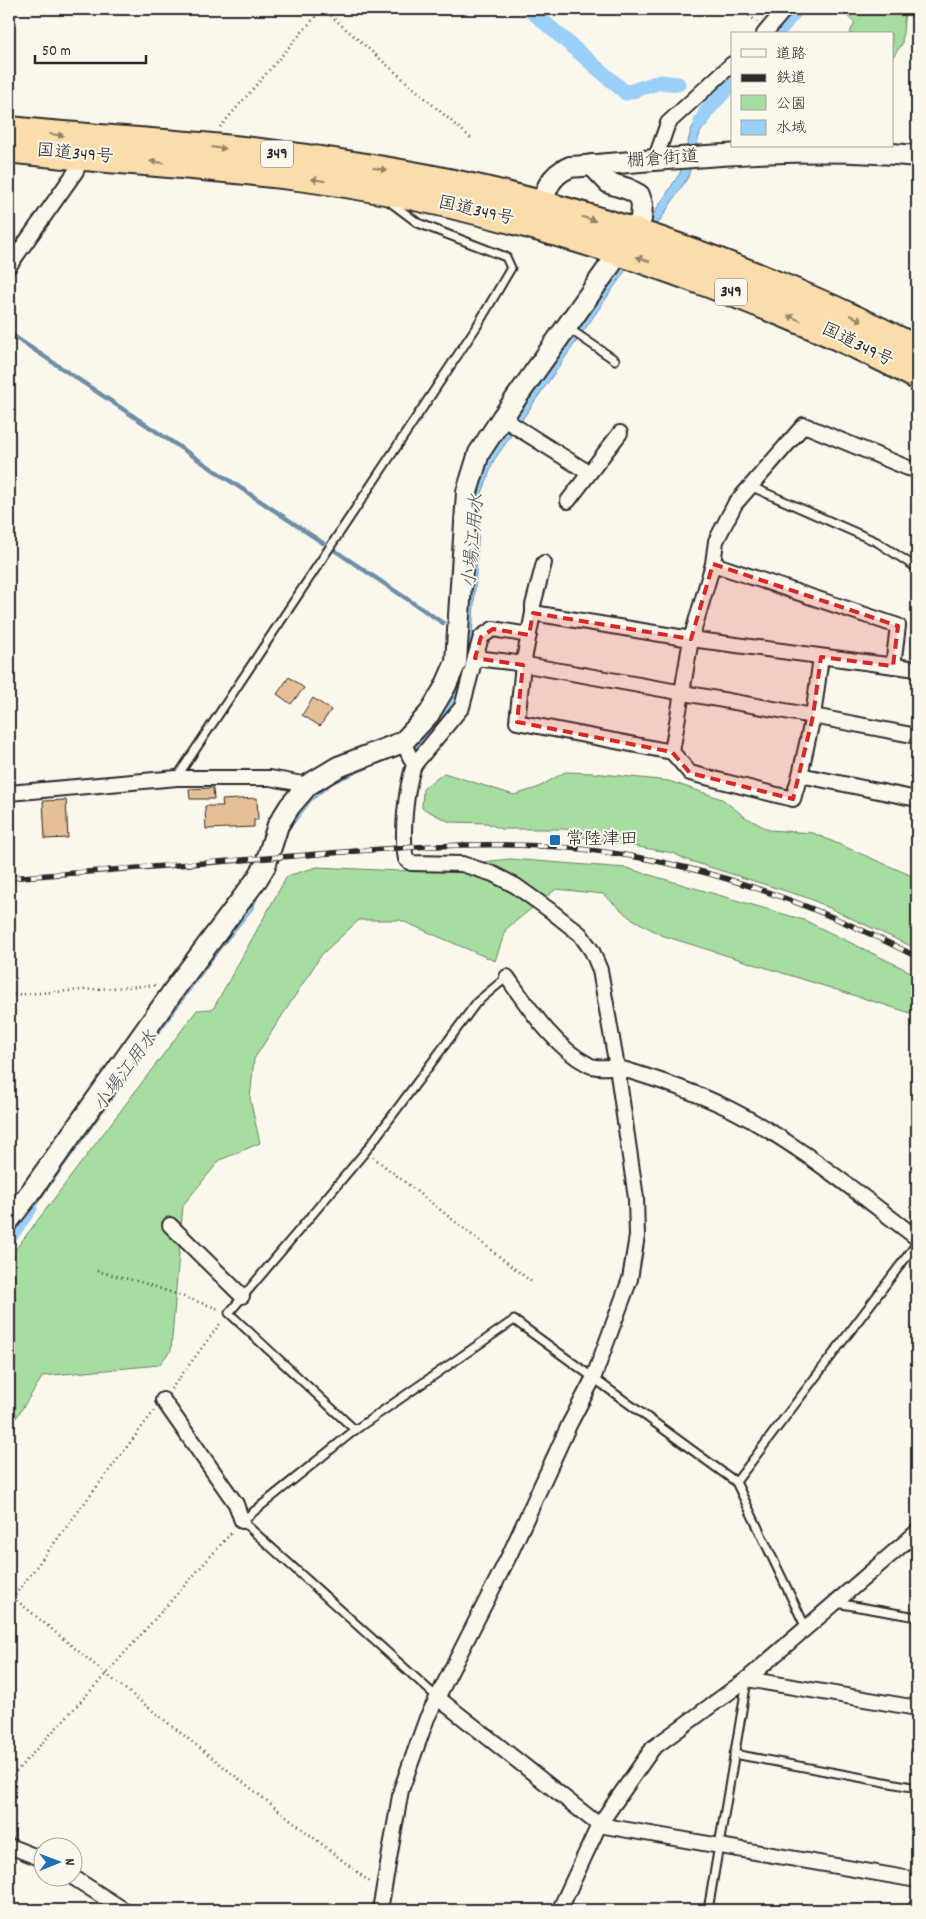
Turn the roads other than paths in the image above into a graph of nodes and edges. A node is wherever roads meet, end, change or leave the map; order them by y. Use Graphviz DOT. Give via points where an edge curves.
graph roads {
  1 [pos="785,9"];
  2 [pos="766,32"];
  3 [pos="731,65"];
  4 [pos="9,130"];
  5 [pos="85,147"];
  6 [pos="9,149"];
  7 [pos="917,156"];
  8 [pos="655,160"];
  9 [pos="592,165"];
  10 [pos="373,190"];
  11 [pos="540,215"];
  12 [pos="641,219"];
  13 [pos="611,264"];
  14 [pos="9,266"];
  15 [pos="574,331"];
  16 [pos="917,349"];
  17 [pos="615,360"];
  18 [pos="917,376"];
  19 [pos="510,423"];
  20 [pos="620,433"];
  21 [pos="917,470"];
  22 [pos="589,473"];
  23 [pos="750,486"];
  24 [pos="568,501"];
  25 [pos="544,563"];
  26 [pos="713,564"];
  27 [pos="917,568"];
  28 [pos="533,613"];
  29 [pos="529,635"];
  30 [pos="691,639"];
  31 [pos="821,657"];
  32 [pos="475,658"];
  33 [pos="523,665"];
  34 [pos="893,666"];
  35 [pos="917,669"];
  36 [pos="682,693"];
  37 [pos="813,716"];
  38 [pos="917,736"];
  39 [pos="403,742"];
  40 [pos="672,752"];
  41 [pos="414,764"];
  42 [pos="800,774"];
  43 [pos="177,778"];
  44 [pos="308,785"];
  45 [pos="9,792"];
  46 [pos="917,799"];
  47 [pos="507,977"];
  48 [pos="617,1067"];
  49 [pos="9,1220"];
  50 [pos="170,1225"];
  51 [pos="917,1238"];
  52 [pos="917,1243"];
  53 [pos="242,1296"];
  54 [pos="593,1379"];
  55 [pos="163,1400"];
  56 [pos="355,1430"];
  57 [pos="736,1482"];
  58 [pos="242,1521"];
  59 [pos="917,1532"];
  60 [pos="835,1603"];
  61 [pos="917,1617"];
  62 [pos="806,1628"];
  63 [pos="747,1679"];
  64 [pos="438,1698"];
  65 [pos="917,1708"];
  66 [pos="734,1754"];
  67 [pos="917,1788"];
  68 [pos="599,1825"];
  69 [pos="719,1845"];
  70 [pos="9,1846"];
  71 [pos="32,1855"];
  72 [pos="917,1880"];
  73 [pos="82,1883"];
  74 [pos="917,1906"];
  75 [pos="124,1910"];
  76 [pos="380,1910"];
  77 [pos="567,1910"];
  78 [pos="708,1910"];
  79 [pos="916,1910"];
  1 -- 2 [label="street"];
  3 -- 8 [label="street" via="668,123"];
  4 -- 5 [label="highway, 国道349号 / 349, one-way"];
  5 -- 6 [label="highway, 国道349号 / 349"];
  10 -- 5 [label="highway, 国道349号 / 349, one-way"];
  5 -- 11 [label="highway, 国道349号 / 349, one-way" via="213,147 390,171 447,182"];
  5 -- 14 [label="street" via="76,171"];
  7 -- 8 [label="street, 棚倉街道" via="792,152"];
  8 -- 9 [label="street, 棚倉街道"];
  9 -- 11 [label="street, 棚倉街道" via="559,171 551,180"];
  9 -- 12 [label="street" via="609,183 639,195"];
  10 -- 11 [label="highway, 国道349号 / 349"];
  10 -- 43 [label="lane" via="418,223 506,257 512,268 477,326"];
  11 -- 16 [label="highway, 国道349号 / 349, one-way" via="642,236 751,274 853,317"];
  18 -- 11 [label="highway, 国道349号 / 349, one-way" via="816,326 645,260"];
  13 -- 15 [label="street"];
  15 -- 17 [label="lane"];
  15 -- 19 [label="street"];
  19 -- 22 [label="street"];
  19 -- 39 [label="street" via="479,453 467,492 456,662 429,714"];
  20 -- 22 [label="street"];
  21 -- 23 [label="street" via="804,425"];
  22 -- 24 [label="street"];
  23 -- 26 [label="street" via="724,522 716,541"];
  23 -- 27 [label="lane" via="877,542"];
  25 -- 28 [label="street"];
  26 -- 30 [label="street"];
  26 -- 34 [label="street" via="898,626"];
  28 -- 29 [label="street"];
  28 -- 30 [label="street"];
  29 -- 32 [label="street" via="493,629 481,637"];
  29 -- 33 [label="street"];
  30 -- 31 [label="street"];
  30 -- 36 [label="street"];
  31 -- 34 [label="street"];
  31 -- 37 [label="street"];
  32 -- 33 [label="street"];
  32 -- 41 [label="street" via="462,707"];
  33 -- 36 [label="street"];
  33 -- 40 [label="street" via="517,722"];
  34 -- 35 [label="street"];
  36 -- 37 [label="street"];
  36 -- 40 [label="street"];
  37 -- 38 [label="street"];
  37 -- 42 [label="street"];
  39 -- 41 [label="street"];
  39 -- 44 [label="street" via="338,767"];
  40 -- 42 [label="street" via="690,774 793,799"];
  41 -- 48 [label="street" via="403,847 406,859 411,863 462,864 494,874 516,886 580,934 600,970"];
  42 -- 46 [label="street"];
  43 -- 44 [label="street" via="270,778"];
  43 -- 45 [label="street"];
  44 -- 49 [label="street" via="278,825 265,866 257,879"];
  47 -- 48 [label="street" via="535,1017 574,1057 592,1067"];
  47 -- 53 [label="lane" via="477,1002 366,1152"];
  48 -- 51 [label="street" via="694,1093 771,1132"];
  48 -- 54 [label="street" via="636,1198 637,1236 630,1279"];
  50 -- 53 [label="street"];
  52 -- 57 [label="lane"];
  53 -- 56 [label="lane" via="229,1313"];
  54 -- 56 [label="lane" via="514,1320"];
  54 -- 57 [label="lane"];
  54 -- 64 [label="street"];
  55 -- 58 [label="street" via="236,1504"];
  56 -- 58 [label="lane"];
  57 -- 62 [label="lane"];
  58 -- 64 [label="lane"];
  59 -- 60 [label="street"];
  60 -- 61 [label="lane"];
  60 -- 62 [label="street"];
  62 -- 63 [label="street"];
  63 -- 65 [label="street"];
  63 -- 66 [label="lane"];
  63 -- 68 [label="street" via="653,1748"];
  64 -- 68 [label="street"];
  64 -- 76 [label="street" via="427,1718 401,1790"];
  66 -- 67 [label="lane"];
  66 -- 69 [label="lane"];
  68 -- 69 [label="street"];
  68 -- 77 [label="street" via="560,1909"];
  69 -- 72 [label="street"];
  69 -- 78 [label="lane"];
  70 -- 71 [label="street"];
  73 -- 75 [label="street"];
  74 -- 79 [label="street"];
}
